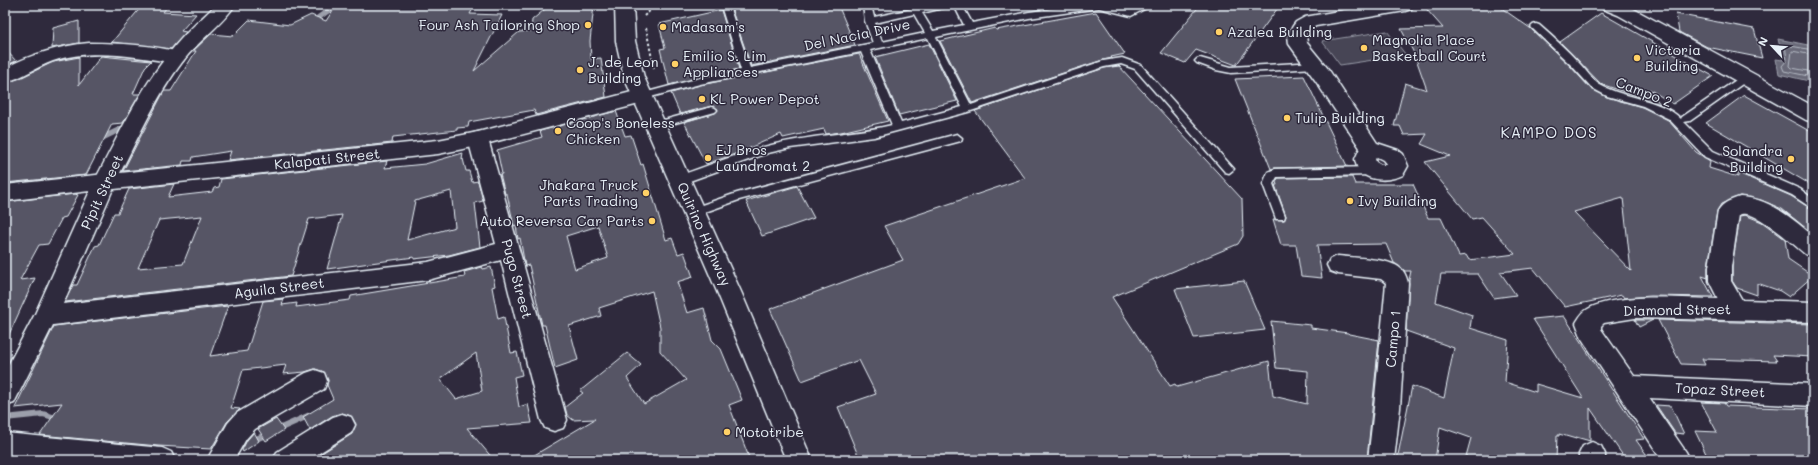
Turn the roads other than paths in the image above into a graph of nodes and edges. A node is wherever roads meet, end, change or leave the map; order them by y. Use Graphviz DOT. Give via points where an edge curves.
graph roads {
  1 [pos="226,5"];
  2 [pos="867,5"];
  3 [pos="944,5"];
  4 [pos="958,5"];
  5 [pos="1148,5"];
  6 [pos="1400,5"];
  7 [pos="1609,5"];
  8 [pos="625,6"];
  9 [pos="726,9"];
  10 [pos="916,11"];
  11 [pos="870,21"];
  12 [pos="969,26"];
  13 [pos="1536,27"];
  14 [pos="930,34"];
  15 [pos="878,44"];
  16 [pos="864,48"];
  17 [pos="176,57"];
  18 [pos="1200,61"];
  19 [pos="1315,66"];
  20 [pos="746,72"];
  21 [pos="5,76"];
  22 [pos="1745,78"];
  23 [pos="643,96"];
  24 [pos="968,109"];
  25 [pos="712,110"];
  26 [pos="1813,115"];
  27 [pos="1686,119"];
  28 [pos="656,125"];
  29 [pos="898,127"];
  30 [pos="958,138"];
  31 [pos="478,139"];
  32 [pos="1229,169"];
  33 [pos="1374,171"];
  34 [pos="680,180"];
  35 [pos="106,182"];
  36 [pos="5,193"];
  37 [pos="1813,205"];
  38 [pos="694,212"];
  39 [pos="1280,216"];
  40 [pos="1813,248"];
  41 [pos="509,249"];
  42 [pos="1338,265"];
  43 [pos="1735,309"];
  44 [pos="1813,312"];
  45 [pos="46,316"];
  46 [pos="315,381"];
  47 [pos="1627,386"];
  48 [pos="5,395"];
  49 [pos="1813,395"];
  50 [pos="554,420"];
  51 [pos="342,424"];
  52 [pos="5,446"];
  53 [pos="162,460"];
  54 [pos="220,460"];
  55 [pos="286,460"];
  56 [pos="800,460"];
  57 [pos="1380,460"];
  58 [pos="1677,460"];
  1 -- 17 [label="street, Pipit Street"];
  2 -- 11 [label="lane"];
  3 -- 10 [label="lane"];
  4 -- 12 [label="lane"];
  5 -- 12 [label="lane, Del Nacia Drive" via="1131,12 1099,5"];
  6 -- 19 [label="street" via="1325,18 1302,26 1297,35 1298,44"];
  7 -- 22 [label="street"];
  8 -- 23 [label="street, Quirino Highway" via="623,28 629,59"];
  9 -- 20 [label="lane"];
  10 -- 11 [label="lane"];
  10 -- 14 [label="lane"];
  11 -- 15 [label="lane"];
  12 -- 14 [label="lane, Del Nacia Drive"];
  13 -- 37 [label="lane, Campo 2" via="1595,86 1610,94 1646,104 1673,117 1709,154 1796,192"];
  14 -- 15 [label="lane, Del Nacia Drive"];
  14 -- 24 [label="lane"];
  15 -- 16 [label="lane, Del Nacia Drive"];
  16 -- 20 [label="lane, Del Nacia Drive"];
  16 -- 29 [label="lane"];
  17 -- 21 [label="street" via="118,49 82,49 45,57"];
  17 -- 35 [label="street, Pipit Street" via="143,110"];
  18 -- 19 [label="lane" via="1231,70"];
  19 -- 33 [label="street" via="1372,151 1364,157 1365,162"];
  20 -- 23 [label="lane, Del Nacia Drive"];
  22 -- 26 [label="street"];
  22 -- 27 [label="lane"];
  23 -- 28 [label="street, Quirino Highway"];
  23 -- 31 [label="street, Kalapati Street"];
  24 -- 29 [label="lane"];
  24 -- 32 [label="lane" via="1103,64 1122,61 1138,67"];
  25 -- 28 [label="lane"];
  28 -- 34 [label="street, Quirino Highway"];
  29 -- 34 [label="lane" via="874,133 790,144"];
  30 -- 38 [label="lane" via="737,197"];
  31 -- 35 [label="street, Kalapati Street" via="438,147"];
  31 -- 41 [label="street, Pugo Street"];
  33 -- 39 [label="lane" via="1275,173 1268,184"];
  34 -- 38 [label="street, Quirino Highway"];
  35 -- 36 [label="street, Kalapati Street"];
  35 -- 45 [label="street, Pipit Street"];
  38 -- 56 [label="street, Quirino Highway"];
  40 -- 43 [label="street" via="1765,212 1738,205 1729,211 1720,281"];
  41 -- 45 [label="street, Aguila Street" via="428,271"];
  41 -- 50 [label="street, Pugo Street"];
  42 -- 57 [label="street, Campo 1" via="1386,271 1394,276 1397,283"];
  43 -- 44 [label="street, Diamond Street"];
  43 -- 47 [label="street, Diamond Street" via="1635,308 1596,316 1588,323 1590,332"];
  45 -- 48 [label="street, Pipit Street"];
  46 -- 54 [label="street" via="246,421"];
  47 -- 49 [label="street, Topaz Street"];
  47 -- 58 [label="street, Diamond Street"];
  51 -- 55 [label="street"];
  52 -- 53 [label="street"];
}
